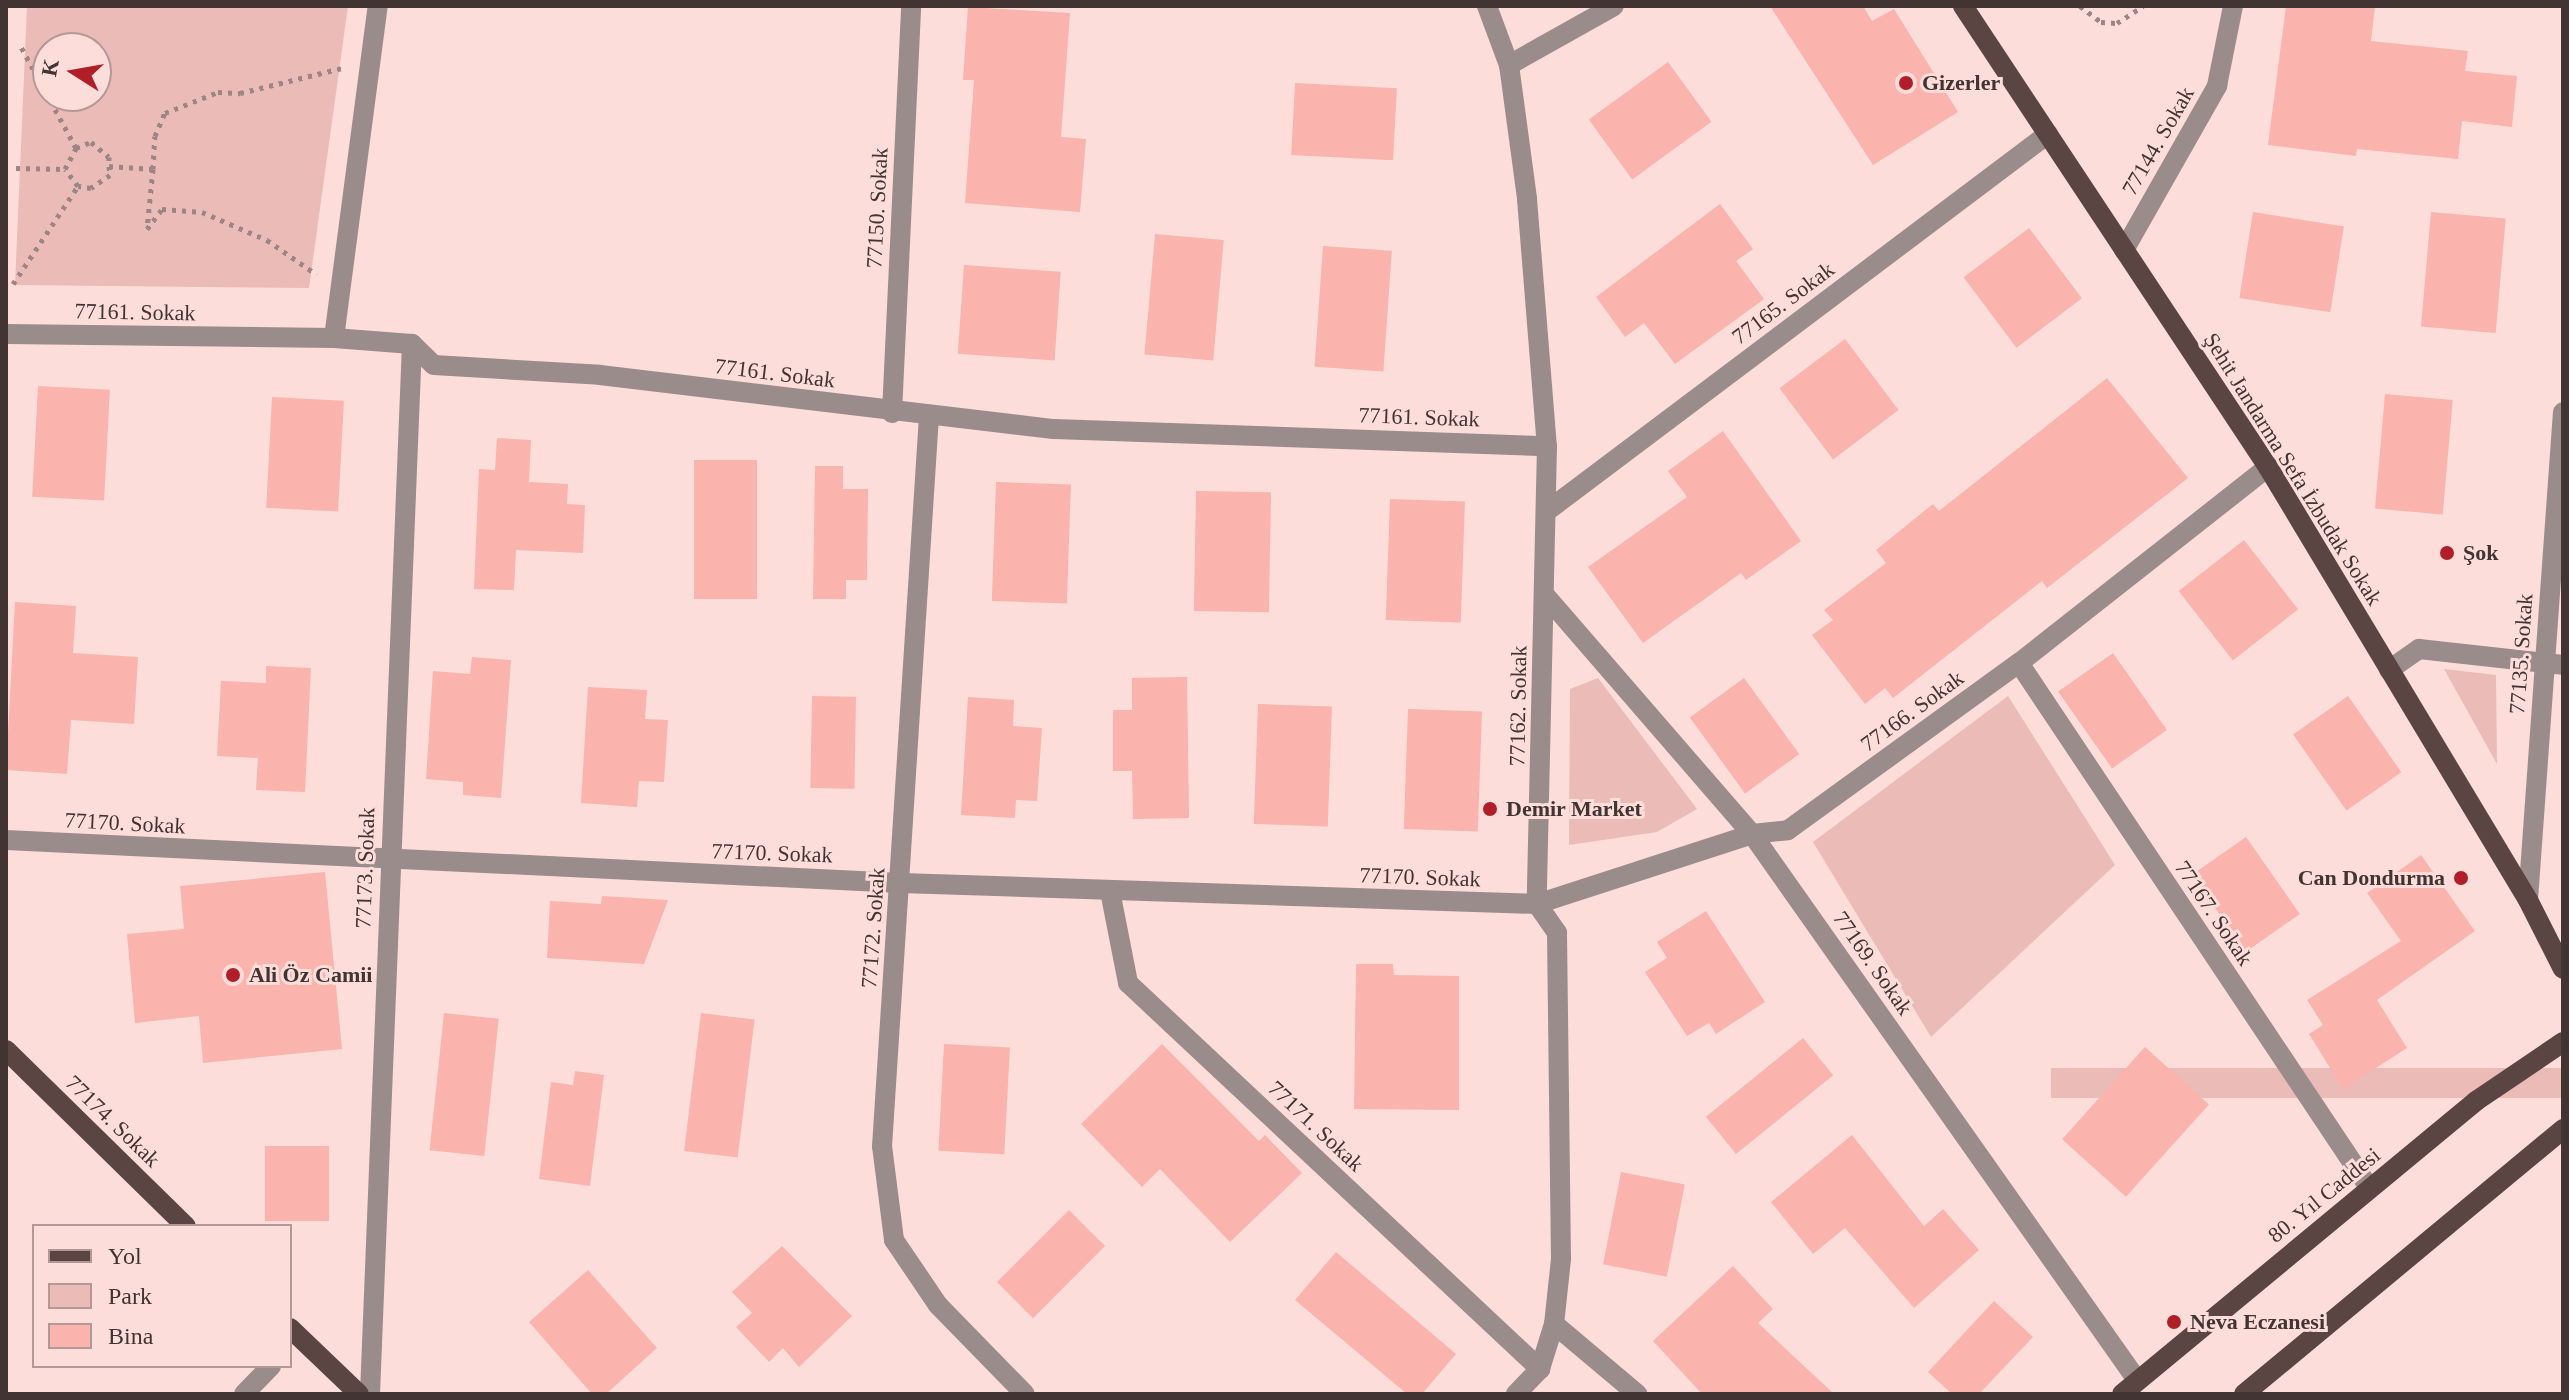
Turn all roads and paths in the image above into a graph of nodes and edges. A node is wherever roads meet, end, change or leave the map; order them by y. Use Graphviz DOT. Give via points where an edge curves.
graph roads {
  1 [pos="378,6"];
  2 [pos="911,6"];
  3 [pos="1487,6"];
  4 [pos="1614,6"];
  5 [pos="1963,6"];
  6 [pos="2080,6"];
  7 [pos="2143,6"];
  8 [pos="2233,6"];
  9 [pos="19,43"];
  10 [pos="371,61"];
  11 [pos="1509,65"];
  12 [pos="2048,134"];
  13 [pos="76,148"];
  14 [pos="109,166"];
  15 [pos="16,168"];
  16 [pos="65,169"];
  17 [pos="153,169"];
  18 [pos="78,186"];
  19 [pos="2124,250"];
  20 [pos="13,284"];
  21 [pos="340,291"];
  22 [pos="6,334"];
  23 [pos="334,338"];
  24 [pos="412,344"];
  25 [pos="2563,412"];
  26 [pos="892,413"];
  27 [pos="929,416"];
  28 [pos="1547,446"];
  29 [pos="2268,467"];
  30 [pos="1547,511"];
  31 [pos="1544,594"];
  32 [pos="2019,663"];
  33 [pos="2553,664"];
  34 [pos="2389,670"];
  35 [pos="1752,834"];
  36 [pos="6,840"];
  37 [pos="389,861"];
  38 [pos="901,883"];
  39 [pos="1110,891"];
  40 [pos="2528,900"];
  41 [pos="1537,904"];
  42 [pos="2563,969"];
  43 [pos="2563,1042"];
  44 [pos="6,1050"];
  45 [pos="2563,1129"];
  46 [pos="2370,1189"];
  47 [pos="184,1224"];
  48 [pos="1554,1324"];
  49 [pos="293,1337"];
  50 [pos="269,1368"];
  51 [pos="1540,1369"];
  52 [pos="2129,1387"];
  53 [pos="244,1394"];
  54 [pos="359,1394"];
  55 [pos="370,1394"];
  56 [pos="1025,1394"];
  57 [pos="1516,1394"];
  58 [pos="1637,1394"];
  59 [pos="2244,1394"];
  1 -- 10 [label="street"];
  2 -- 26 [label="street, 77150. Sokak"];
  3 -- 11 [label="street, 77162. Sokak"];
  4 -- 11 [label="street"];
  5 -- 12 [label="main road, Şehit Jandarma Sefa İzbudak Sokak"];
  6 -- 7 [label="path" via="2101,22 2117,23"];
  8 -- 19 [label="street, 77144. Sokak" via="2217,86"];
  9 -- 13 [label="path"];
  10 -- 17 [label="path" via="240,93 218,92 165,113 155,136"];
  10 -- 21 [label="street"];
  11 -- 28 [label="street, 77162. Sokak" via="1527,199"];
  12 -- 19 [label="main road, Şehit Jandarma Sefa İzbudak Sokak"];
  12 -- 30 [label="street, 77165. Sokak"];
  13 -- 14 [label="path" via="91,142 109,157"];
  13 -- 16 [label="path"];
  14 -- 17 [label="path"];
  14 -- 18 [label="path" via="110,175 91,188"];
  15 -- 16 [label="path"];
  16 -- 18 [label="path"];
  17 -- 21 [label="path" via="147,229 162,209 202,212 267,240"];
  18 -- 20 [label="path"];
  19 -- 29 [label="main road, Şehit Jandarma Sefa İzbudak Sokak"];
  21 -- 23 [label="street"];
  22 -- 23 [label="street, 77161. Sokak"];
  23 -- 24 [label="street, 77161. Sokak"];
  24 -- 26 [label="street, 77161. Sokak" via="434,365 600,375"];
  24 -- 37 [label="street, 77173. Sokak"];
  25 -- 33 [label="street, 77135. Sokak"];
  26 -- 27 [label="street, 77161. Sokak"];
  27 -- 28 [label="street, 77161. Sokak" via="1054,429"];
  27 -- 38 [label="street, 77172. Sokak"];
  28 -- 30 [label="street, 77162. Sokak"];
  29 -- 32 [label="street, 77166. Sokak"];
  29 -- 34 [label="main road, Şehit Jandarma Sefa İzbudak Sokak"];
  30 -- 31 [label="street, 77162. Sokak"];
  31 -- 35 [label="street, 77169. Sokak"];
  31 -- 41 [label="street, 77162. Sokak"];
  32 -- 35 [label="street, 77166. Sokak" via="1788,830"];
  32 -- 46 [label="street, 77167. Sokak"];
  33 -- 34 [label="street" via="2419,649"];
  33 -- 40 [label="street, 77135. Sokak"];
  34 -- 40 [label="main road, Şehit Jandarma Sefa İzbudak Sokak"];
  35 -- 41 [label="street, 77166. Sokak"];
  35 -- 52 [label="street, 77169. Sokak"];
  36 -- 37 [label="street, 77170. Sokak"];
  37 -- 38 [label="street, 77170. Sokak"];
  37 -- 55 [label="street, 77173. Sokak"];
  38 -- 39 [label="street, 77170. Sokak"];
  38 -- 56 [label="street, 77172. Sokak" via="882,1146 894,1240 938,1305"];
  39 -- 41 [label="street, 77170. Sokak"];
  39 -- 51 [label="street, 77171. Sokak" via="1128,983"];
  40 -- 42 [label="main road, Şehit Jandarma Sefa İzbudak Sokak"];
  41 -- 48 [label="street" via="1557,933 1561,1259"];
  43 -- 46 [label="main road, 80. Yıl Caddesi" via="2476,1101"];
  44 -- 47 [label="main road, 77174. Sokak"];
  45 -- 59 [label="main road"];
  46 -- 52 [label="main road, 80. Yıl Caddesi"];
  48 -- 51 [label="street"];
  48 -- 58 [label="street"];
  49 -- 54 [label="main road"];
  50 -- 53 [label="street"];
  51 -- 57 [label="street"];
}
